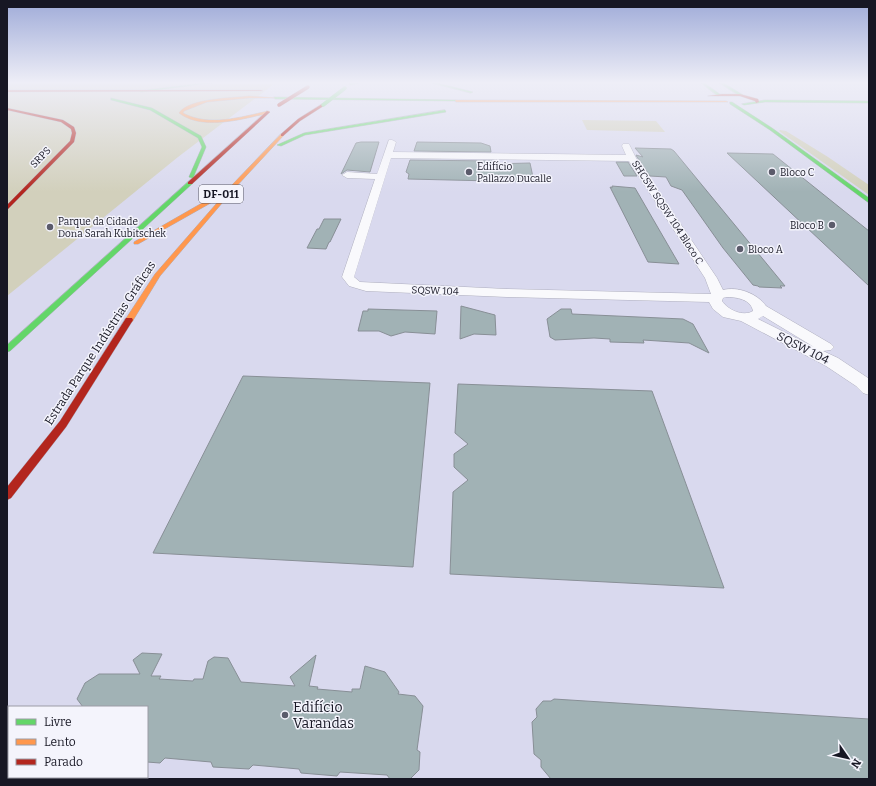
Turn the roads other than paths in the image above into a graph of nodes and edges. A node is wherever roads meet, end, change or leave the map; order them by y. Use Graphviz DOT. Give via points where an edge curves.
graph roads {
  1 [pos="55,119"];
  2 [pos="168,119"];
  3 [pos="200,119"];
  4 [pos="228,119"];
  5 [pos="260,119"];
  6 [pos="301,119"];
  7 [pos="391,119"];
  8 [pos="754,119"];
  9 [pos="771,129"];
  10 [pos="785,129"];
  11 [pos="392,142"];
  12 [pos="626,146"];
  13 [pos="269,150"];
  14 [pos="389,155"];
  15 [pos="632,158"];
  16 [pos="347,176"];
  17 [pos="380,177"];
  18 [pos="188,183"];
  19 [pos="232,188"];
  20 [pos="869,201"];
  21 [pos="7,208"];
  22 [pos="102,262"];
  23 [pos="711,278"];
  24 [pos="743,295"];
  25 [pos="717,300"];
  26 [pos="760,309"];
  27 [pos="743,317"];
  28 [pos="7,349"];
  29 [pos="867,382"];
  30 [pos="7,495"];
  1 -- 21 [label="main road, SRPS" via="73,128 72,141"];
  2 -- 18 [label="main road" via="200,137 204,147"];
  3 -- 4 [label="main road"];
  5 -- 18 [label="main road, Estrada Parque Indústrias Gráficas / DF-011"];
  6 -- 13 [label="main road, Estrada Parque Indústrias Gráficas / DF-011"];
  7 -- 13 [label="main road" via="304,134"];
  8 -- 9 [label="main road"];
  9 -- 10 [label="main road"];
  9 -- 20 [label="main road"];
  11 -- 14 [label="street, SQSW 104"];
  12 -- 15 [label="street, SHCSW SQSW 104 Bloco C"];
  13 -- 19 [label="main road, Estrada Parque Indústrias Gráficas / DF-011"];
  14 -- 15 [label="street"];
  14 -- 17 [label="street, SQSW 104"];
  15 -- 23 [label="street, SHCSW SQSW 104 Bloco C"];
  16 -- 17 [label="street"];
  17 -- 25 [label="street, SQSW 104" via="348,277 357,285"];
  18 -- 22 [label="main road, Estrada Parque Indústrias Gráficas / DF-011"];
  19 -- 22 [label="main road, Estrada Parque Indústrias Gráficas / DF-011"];
  19 -- 30 [label="main road, Estrada Parque Indústrias Gráficas / DF-011" via="157,275 63,424"];
  22 -- 28 [label="main road, Estrada Parque Indústrias Gráficas / DF-011"];
  23 -- 24 [label="street, SHCSW SQSW 104 Bloco C"];
  23 -- 25 [label="street, SHCSW SQSW 104 Bloco C"];
  24 -- 25 [label="street" via="731,293"];
  24 -- 26 [label="street, SQSW 104" via="755,301"];
  25 -- 27 [label="street, SQSW 104" via="730,314"];
  26 -- 27 [label="street" via="755,316"];
  26 -- 29 [label="street, SQSW 104" via="844,358"];
  27 -- 29 [label="street, SQSW 104"];
}
